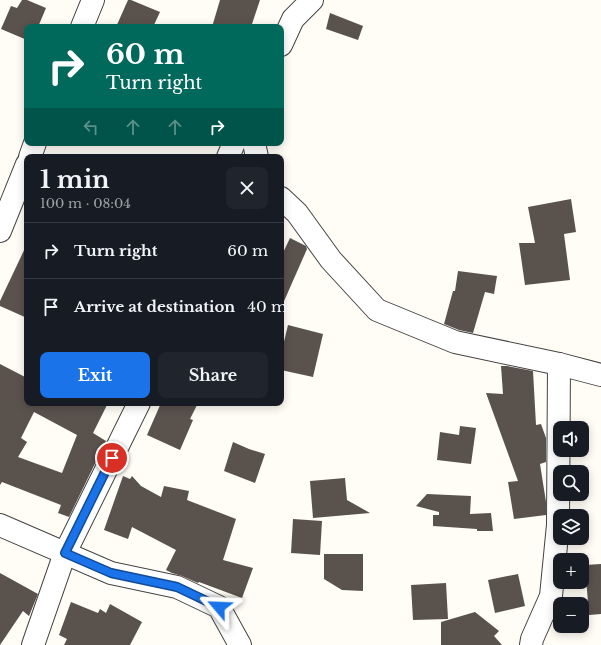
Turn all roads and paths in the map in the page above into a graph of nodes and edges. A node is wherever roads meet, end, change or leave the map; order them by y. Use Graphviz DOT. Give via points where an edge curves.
graph roads {
  1 [pos="92,0"];
  2 [pos="312,0"];
  3 [pos="83,24"];
  4 [pos="284,39"];
  5 [pos="24,172"];
  6 [pos="284,201"];
  7 [pos="0,232"];
  8 [pos="559,364"];
  9 [pos="601,374"];
  10 [pos="137,406"];
  11 [pos="0,525"];
  12 [pos="65,553"];
  13 [pos="33,645"];
  14 [pos="240,645"];
  15 [pos="531,645"];
  1 -- 3 [label="street"];
  2 -- 4 [label="street" via="294,19"];
  5 -- 7 [label="street"];
  6 -- 8 [label="street" via="377,310 455,342"];
  8 -- 9 [label="street"];
  8 -- 15 [label="street" via="558,525 551,596"];
  10 -- 12 [label="street"];
  11 -- 12 [label="street"];
  12 -- 13 [label="street"];
  12 -- 14 [label="street" via="111,573 177,587 219,607"];
}
